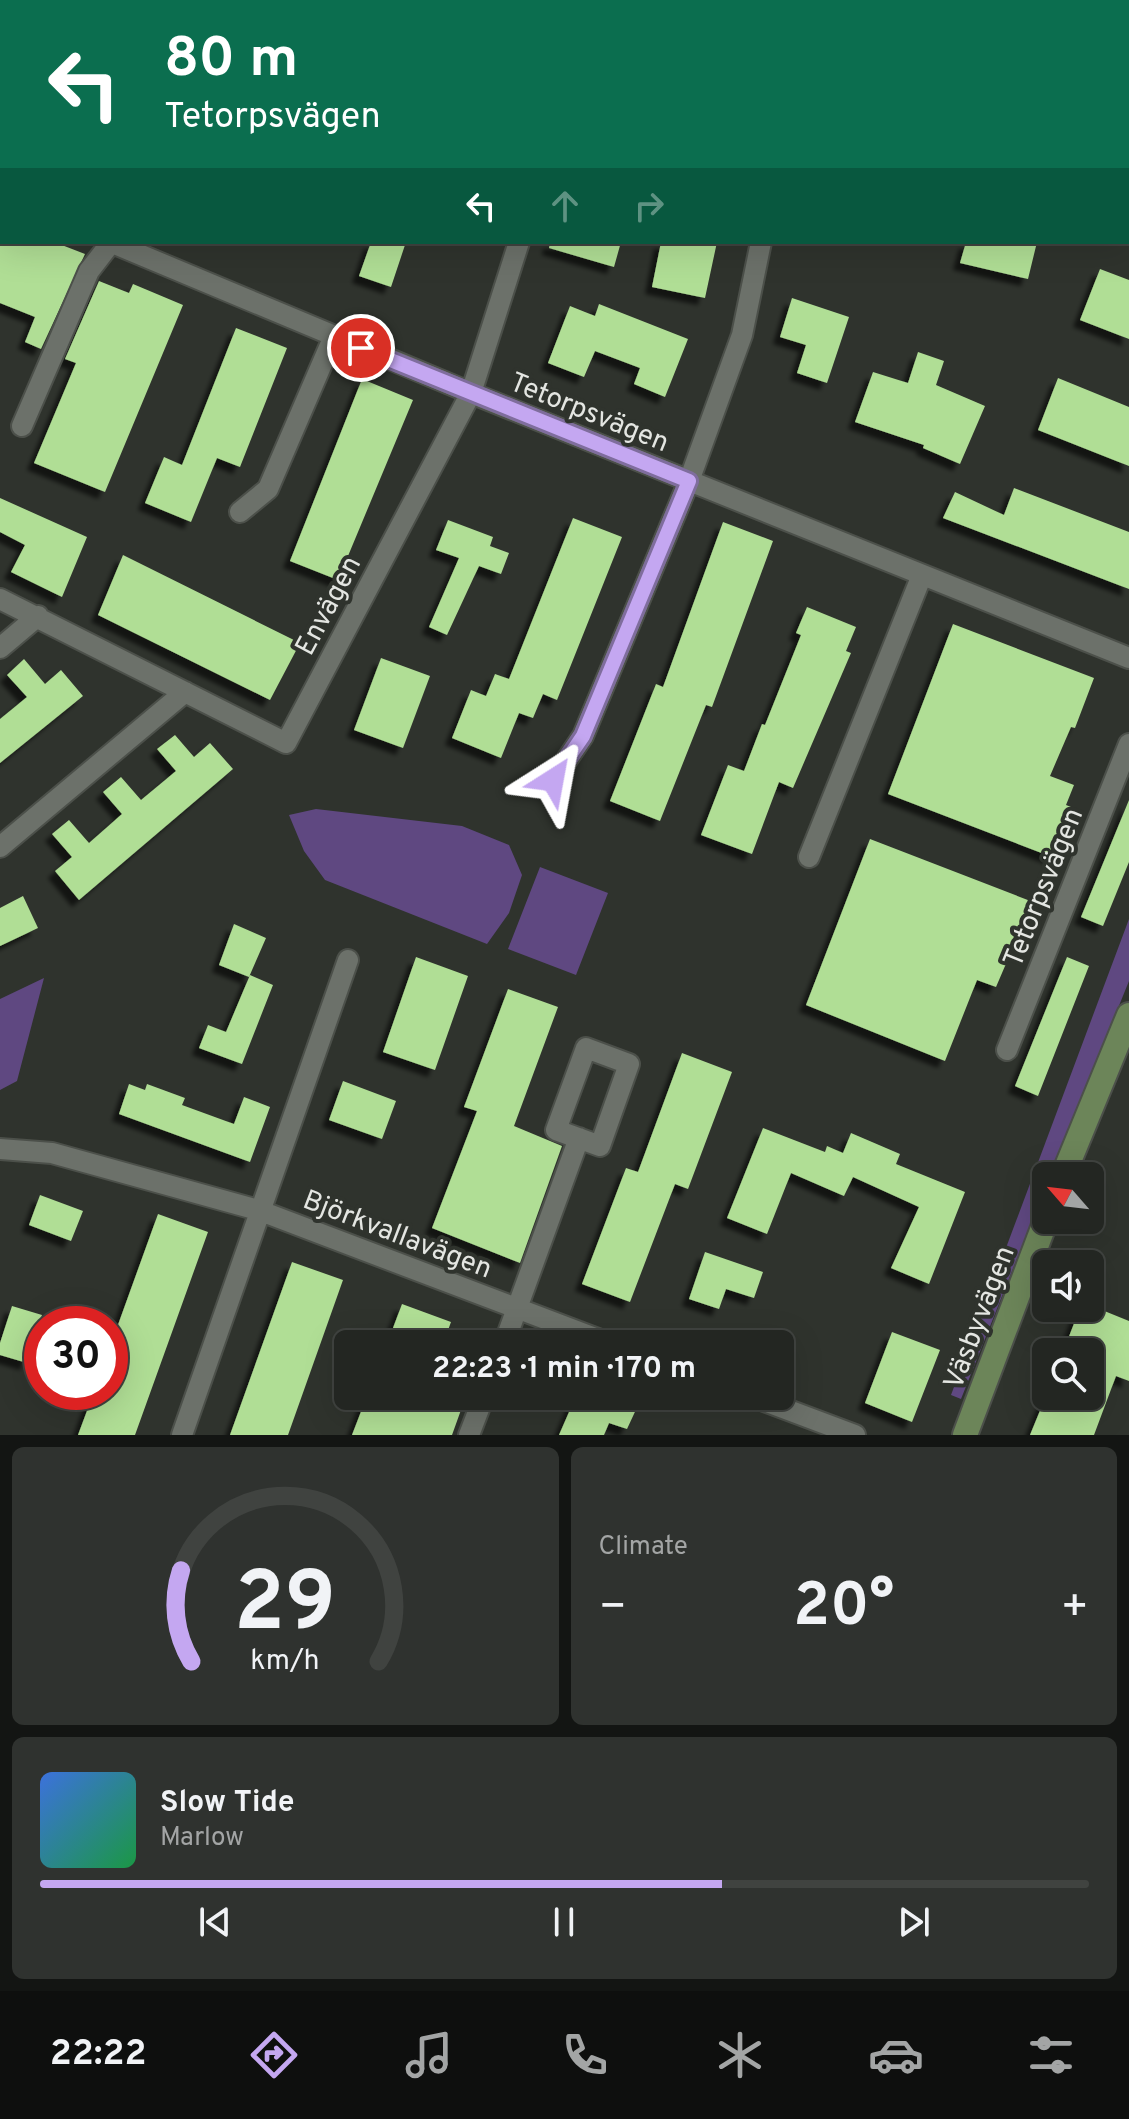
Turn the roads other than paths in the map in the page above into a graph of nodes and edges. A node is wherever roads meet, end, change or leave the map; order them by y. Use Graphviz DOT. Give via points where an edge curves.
graph roads {
  1 [pos="109,244"];
  2 [pos="112,244"];
  3 [pos="518,244"];
  4 [pos="761,244"];
  5 [pos="334,336"];
  6 [pos="471,393"];
  7 [pos="22,426"];
  8 [pos="689,481"];
  9 [pos="240,512"];
  10 [pos="922,575"];
  11 [pos="0,599"];
  12 [pos="38,616"];
  13 [pos="0,648"];
  14 [pos="1129,658"];
  15 [pos="185,692"];
  16 [pos="1129,744"];
  17 [pos="553,780"];
  18 [pos="0,847"];
  19 [pos="809,857"];
  20 [pos="348,960"];
  21 [pos="1129,1015"];
  22 [pos="1007,1050"];
  23 [pos="579,1138"];
  24 [pos="0,1149"];
  25 [pos="1069,1162"];
  26 [pos="258,1210"];
  27 [pos="1041,1234"];
  28 [pos="517,1309"];
  29 [pos="509,1330"];
  30 [pos="573,1330"];
  31 [pos="479,1410"];
  32 [pos="788,1410"];
  33 [pos="182,1435"];
  34 [pos="469,1435"];
  35 [pos="855,1435"];
  36 [pos="965,1435"];
  1 -- 7 [label="street, Tetorpsvägen" via="89,271"];
  2 -- 5 [label="street, Tetorpsvägen"];
  3 -- 6 [label="street, Tetorpsvägen"];
  4 -- 8 [label="street, Tetorpsvägen" via="742,335"];
  5 -- 6 [label="street, Tetorpsvägen"];
  5 -- 9 [label="street" via="268,489"];
  6 -- 8 [label="street, Tetorpsvägen"];
  6 -- 15 [label="street, Envägen" via="286,743"];
  8 -- 10 [label="street, Tetorpsvägen"];
  8 -- 17 [label="street, Tetorpsvägen" via="583,736"];
  10 -- 14 [label="street, Tetorpsvägen"];
  10 -- 19 [label="street"];
  11 -- 12 [label="street, Envägen"];
  12 -- 13 [label="street"];
  12 -- 15 [label="street, Envägen"];
  15 -- 18 [label="street"];
  16 -- 22 [label="street, Tetorpsvägen"];
  20 -- 26 [label="street, Björkvallavägen"];
  21 -- 25 [label="street"];
  23 -- 23 [label="street" via="600,1146 629,1064 586,1048 556,1130"];
  23 -- 28 [label="street, Björkvallavägen"];
  24 -- 26 [label="street, Björkvallavägen" via="52,1153"];
  26 -- 28 [label="street, Björkvallavägen"];
  26 -- 33 [label="street, Björkvallavägen"];
  27 -- 36 [label="street, Väsbyvägen"];
  28 -- 29 [label="street, Björkvallavägen"];
  28 -- 30 [label="street, Björkvallavägen"];
  31 -- 34 [label="street"];
  32 -- 35 [label="street"];
}
